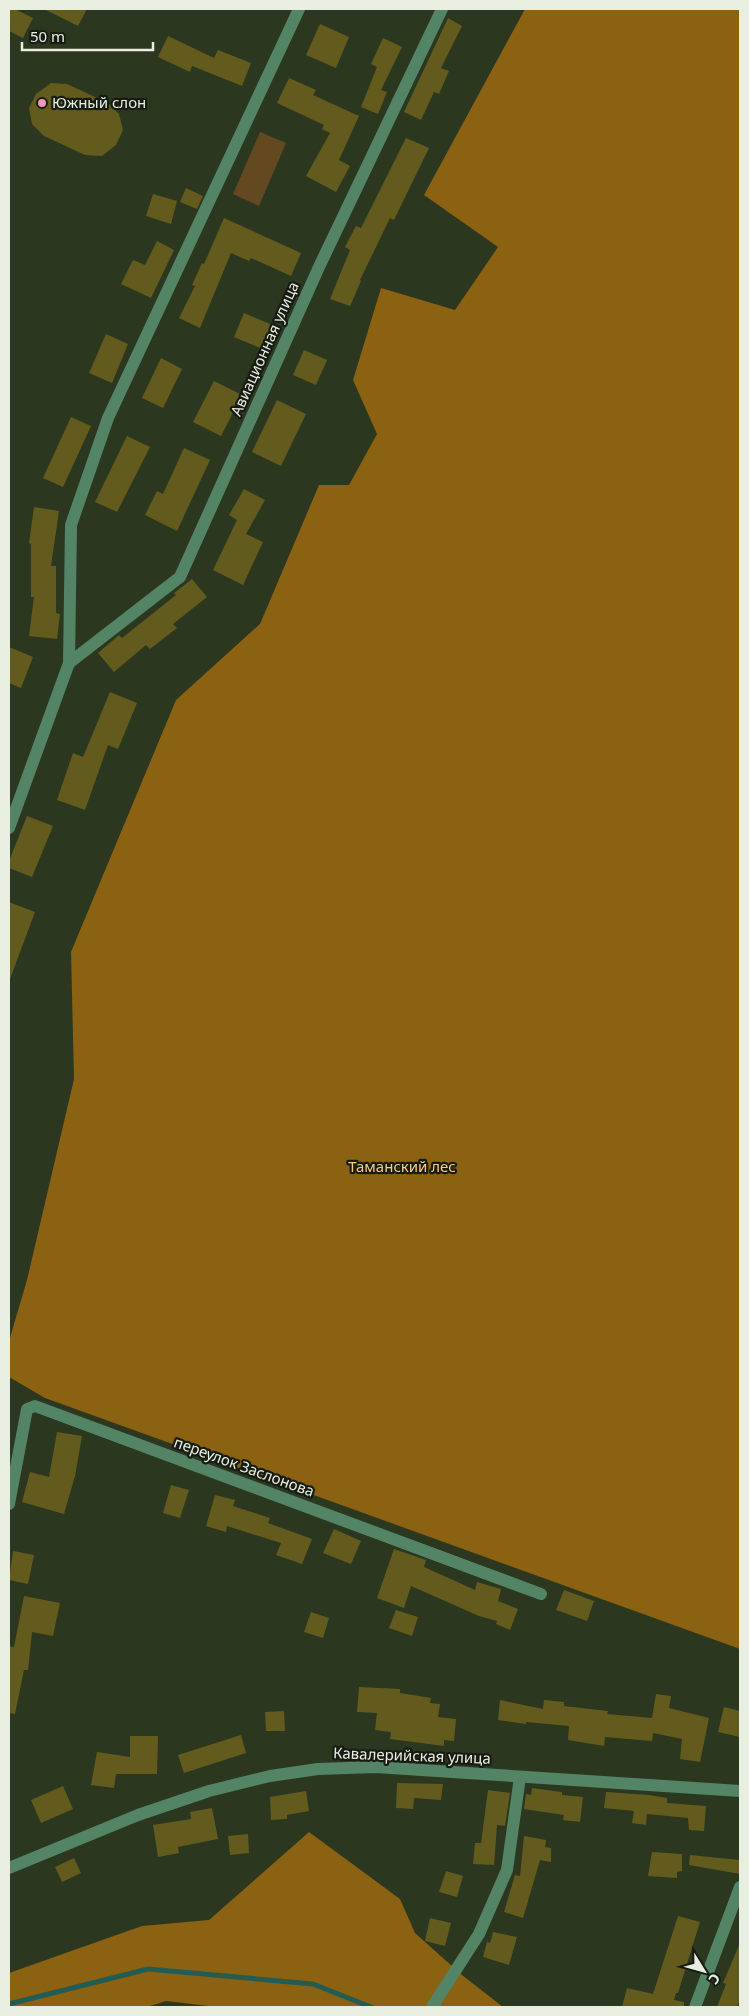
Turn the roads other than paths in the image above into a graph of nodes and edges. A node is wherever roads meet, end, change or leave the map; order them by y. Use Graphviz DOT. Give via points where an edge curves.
graph roads {
  1 [pos="298,9"];
  2 [pos="442,9"];
  3 [pos="69,663"];
  4 [pos="9,828"];
  5 [pos="9,1504"];
  6 [pos="541,1594"];
  7 [pos="520,1777"];
  8 [pos="740,1791"];
  9 [pos="9,1868"];
  10 [pos="740,1887"];
  11 [pos="433,2006"];
  12 [pos="694,2007"];
  1 -- 3 [label="street" via="108,418 71,525"];
  2 -- 3 [label="street, Авиационная улица" via="319,267 180,577"];
  3 -- 4 [label="street"];
  5 -- 6 [label="street, переулок Заслонова" via="27,1409 35,1406"];
  7 -- 8 [label="street, Кавалерийская улица"];
  7 -- 9 [label="street, Кавалерийская улица" via="376,1768 318,1769 270,1776 138,1814"];
  7 -- 11 [label="street" via="507,1870 479,1934"];
  10 -- 12 [label="street"];
}
